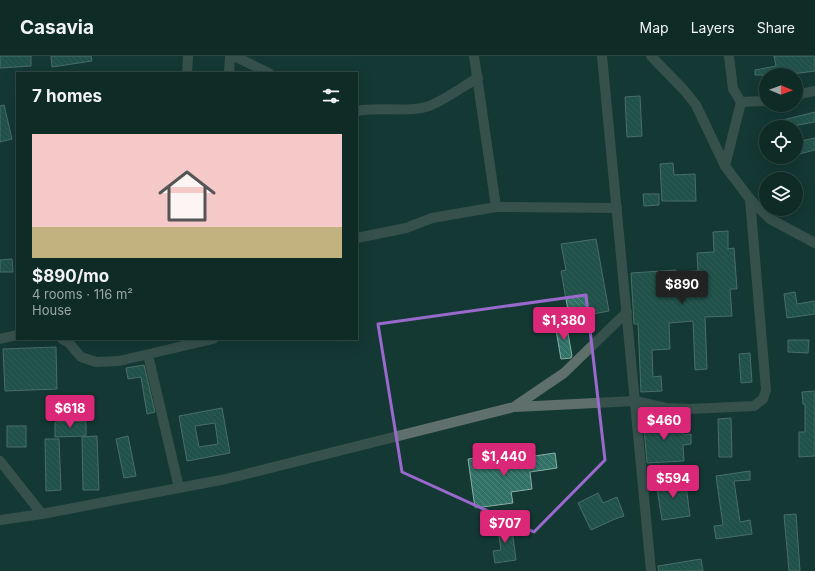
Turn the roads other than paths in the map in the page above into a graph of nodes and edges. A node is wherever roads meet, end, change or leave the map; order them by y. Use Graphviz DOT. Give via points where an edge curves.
graph roads {
  1 [pos="188,56"];
  2 [pos="230,56"];
  3 [pos="234,56"];
  4 [pos="474,56"];
  5 [pos="602,56"];
  6 [pos="651,56"];
  7 [pos="729,56"];
  8 [pos="187,72"];
  9 [pos="230,72"];
  10 [pos="267,72"];
  11 [pos="478,78"];
  12 [pos="815,91"];
  13 [pos="803,94"];
  14 [pos="759,101"];
  15 [pos="741,102"];
  16 [pos="358,111"];
  17 [pos="725,166"];
  18 [pos="750,200"];
  19 [pos="496,207"];
  20 [pos="617,208"];
  21 [pos="358,238"];
  22 [pos="815,243"];
  23 [pos="627,312"];
  24 [pos="16,335"];
  25 [pos="0,339"];
  26 [pos="64,340"];
  27 [pos="209,340"];
  28 [pos="148,355"];
  29 [pos="635,401"];
  30 [pos="514,407"];
  31 [pos="0,461"];
  32 [pos="179,488"];
  33 [pos="42,514"];
  34 [pos="0,520"];
  35 [pos="650,571"];
  1 -- 8 [label="street"];
  2 -- 9 [label="street"];
  3 -- 10 [label="street"];
  4 -- 11 [label="street"];
  5 -- 20 [label="street"];
  6 -- 17 [label="street" via="696,105"];
  7 -- 15 [label="street" via="733,89"];
  11 -- 16 [label="street" via="435,104 425,107"];
  11 -- 19 [label="street"];
  12 -- 13 [label="street"];
  14 -- 15 [label="street"];
  15 -- 17 [label="street"];
  17 -- 18 [label="street"];
  18 -- 22 [label="street" via="770,219"];
  18 -- 29 [label="street" via="766,390 763,399 754,406 690,409 666,408"];
  19 -- 20 [label="street"];
  19 -- 21 [label="street" via="432,218 406,228"];
  20 -- 23 [label="street"];
  23 -- 29 [label="street"];
  23 -- 30 [label="street" via="564,373"];
  24 -- 25 [label="street"];
  26 -- 28 [label="street" via="81,357 96,362 119,361"];
  27 -- 28 [label="street"];
  28 -- 32 [label="street"];
  29 -- 30 [label="street"];
  29 -- 35 [label="street"];
  30 -- 32 [label="street" via="226,479"];
  31 -- 33 [label="street"];
  32 -- 33 [label="street"];
  33 -- 34 [label="street"];
}
